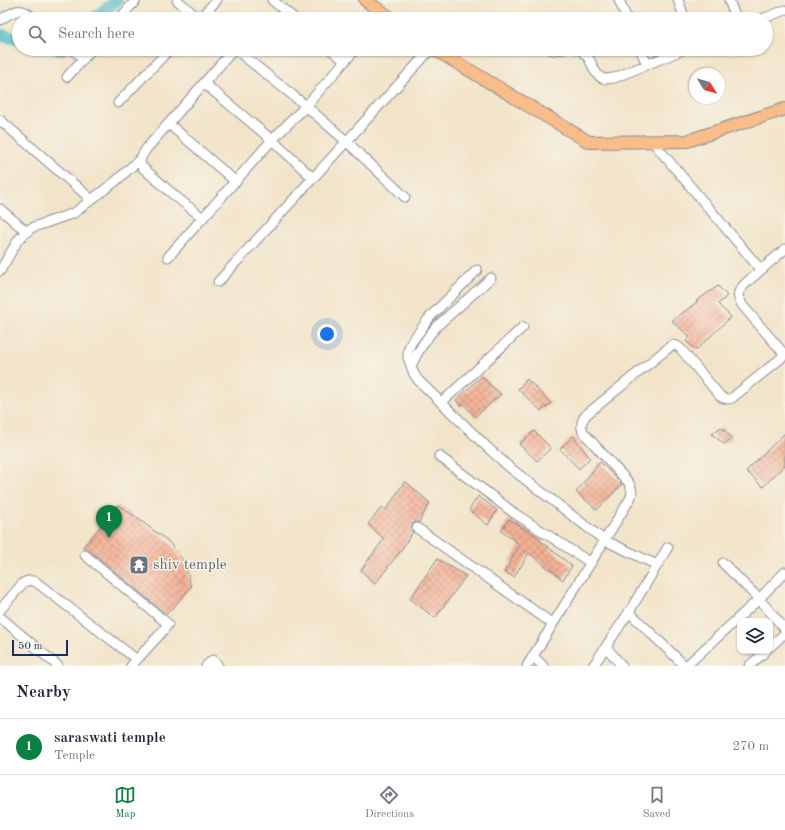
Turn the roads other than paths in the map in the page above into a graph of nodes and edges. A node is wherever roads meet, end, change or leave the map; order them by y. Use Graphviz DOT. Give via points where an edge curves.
graph roads {
  1 [pos="136,0"];
  2 [pos="176,0"];
  3 [pos="217,0"];
  4 [pos="272,0"];
  5 [pos="365,0"];
  6 [pos="619,0"];
  7 [pos="678,0"];
  8 [pos="729,0"];
  9 [pos="785,10"];
  10 [pos="13,12"];
  11 [pos="25,12"];
  12 [pos="125,12"];
  13 [pos="191,12"];
  14 [pos="206,12"];
  15 [pos="287,12"];
  16 [pos="380,12"];
  17 [pos="624,12"];
  18 [pos="682,12"];
  19 [pos="733,12"];
  20 [pos="12,13"];
  21 [pos="773,15"];
  22 [pos="0,20"];
  23 [pos="76,56"];
  24 [pos="163,56"];
  25 [pos="229,56"];
  26 [pos="244,56"];
  27 [pos="338,56"];
  28 [pos="349,56"];
  29 [pos="426,56"];
  30 [pos="445,56"];
  31 [pos="588,56"];
  32 [pos="643,56"];
  33 [pos="667,56"];
  34 [pos="344,61"];
  35 [pos="647,64"];
  36 [pos="67,77"];
  37 [pos="205,84"];
  38 [pos="118,103"];
  39 [pos="306,106"];
  40 [pos="785,110"];
  41 [pos="0,120"];
  42 [pos="169,124"];
  43 [pos="272,140"];
  44 [pos="346,141"];
  45 [pos="652,141"];
  46 [pos="141,158"];
  47 [pos="313,178"];
  48 [pos="236,182"];
  49 [pos="405,197"];
  50 [pos="92,200"];
  51 [pos="0,209"];
  52 [pos="203,218"];
  53 [pos="27,232"];
  54 [pos="785,249"];
  55 [pos="168,257"];
  56 [pos="477,270"];
  57 [pos="761,270"];
  58 [pos="0,271"];
  59 [pos="491,278"];
  60 [pos="218,282"];
  61 [pos="523,327"];
  62 [pos="785,355"];
  63 [pos="411,366"];
  64 [pos="442,402"];
  65 [pos="439,456"];
  66 [pos="417,528"];
  67 [pos="604,540"];
  68 [pos="668,547"];
  69 [pos="85,555"];
  70 [pos="591,563"];
  71 [pos="723,563"];
  72 [pos="657,565"];
  73 [pos="785,572"];
  74 [pos="758,599"];
  75 [pos="0,610"];
  76 [pos="629,612"];
  77 [pos="0,617"];
  78 [pos="553,624"];
  79 [pos="785,629"];
  80 [pos="785,633"];
  81 [pos="773,644"];
  82 [pos="606,648"];
  83 [pos="763,654"];
  84 [pos="533,656"];
  85 [pos="134,663"];
  86 [pos="58,666"];
  87 [pos="206,666"];
  88 [pos="218,666"];
  89 [pos="527,666"];
  90 [pos="543,666"];
  91 [pos="593,666"];
  92 [pos="622,666"];
  93 [pos="685,666"];
  94 [pos="749,666"];
  1 -- 12 [label="street"];
  2 -- 13 [label="street"];
  3 -- 14 [label="street"];
  4 -- 15 [label="street"];
  5 -- 16 [label="main road"];
  6 -- 17 [label="street"];
  7 -- 18 [label="street"];
  8 -- 19 [label="street"];
  9 -- 21 [label="street"];
  10 -- 11 [label="street" via="21,10"];
  20 -- 22 [label="street"];
  23 -- 36 [label="street"];
  24 -- 38 [label="street"];
  25 -- 37 [label="street"];
  26 -- 39 [label="street"];
  27 -- 34 [label="street"];
  28 -- 34 [label="street"];
  29 -- 44 [label="street"];
  30 -- 45 [label="main road" via="589,142"];
  31 -- 35 [label="street" via="597,74 603,78 614,78"];
  32 -- 35 [label="street"];
  33 -- 35 [label="street"];
  34 -- 39 [label="street"];
  37 -- 42 [label="street"];
  37 -- 43 [label="street"];
  39 -- 43 [label="street"];
  39 -- 44 [label="street"];
  40 -- 45 [label="main road" via="687,141"];
  41 -- 50 [label="street"];
  42 -- 46 [label="street"];
  42 -- 48 [label="street"];
  43 -- 47 [label="street"];
  43 -- 48 [label="street"];
  44 -- 47 [label="street"];
  44 -- 49 [label="street"];
  45 -- 57 [label="street"];
  46 -- 50 [label="street"];
  46 -- 52 [label="street" via="142,167"];
  47 -- 60 [label="street"];
  48 -- 52 [label="street"];
  50 -- 53 [label="street" via="74,213 31,228"];
  51 -- 53 [label="street"];
  52 -- 55 [label="street"];
  53 -- 58 [label="street" via="18,240"];
  54 -- 57 [label="street"];
  56 -- 63 [label="street" via="430,317 411,343 408,358"];
  57 -- 62 [label="street" via="740,289 738,295 743,306"];
  59 -- 63 [label="street" via="437,326 419,349"];
  61 -- 64 [label="street"];
  62 -- 67 [label="street" via="728,400 720,396 680,348 672,346 587,414 582,422 583,432 632,488 630,499"];
  63 -- 64 [label="street" via="418,380"];
  64 -- 67 [label="street" via="509,467"];
  65 -- 70 [label="street" via="514,512"];
  66 -- 78 [label="street"];
  67 -- 70 [label="street"];
  67 -- 72 [label="street"];
  68 -- 72 [label="street"];
  69 -- 85 [label="street" via="168,624"];
  70 -- 78 [label="street"];
  71 -- 74 [label="street"];
  72 -- 76 [label="street"];
  73 -- 74 [label="street"];
  74 -- 79 [label="street"];
  74 -- 93 [label="street"];
  75 -- 85 [label="street" via="23,583 31,580"];
  76 -- 82 [label="street"];
  76 -- 93 [label="street"];
  77 -- 86 [label="street"];
  78 -- 84 [label="street"];
  80 -- 81 [label="street"];
  82 -- 91 [label="street"];
  82 -- 92 [label="street"];
  83 -- 94 [label="street"];
  84 -- 89 [label="street"];
  84 -- 90 [label="street"];
  87 -- 88 [label="street" via="213,660"];
}
